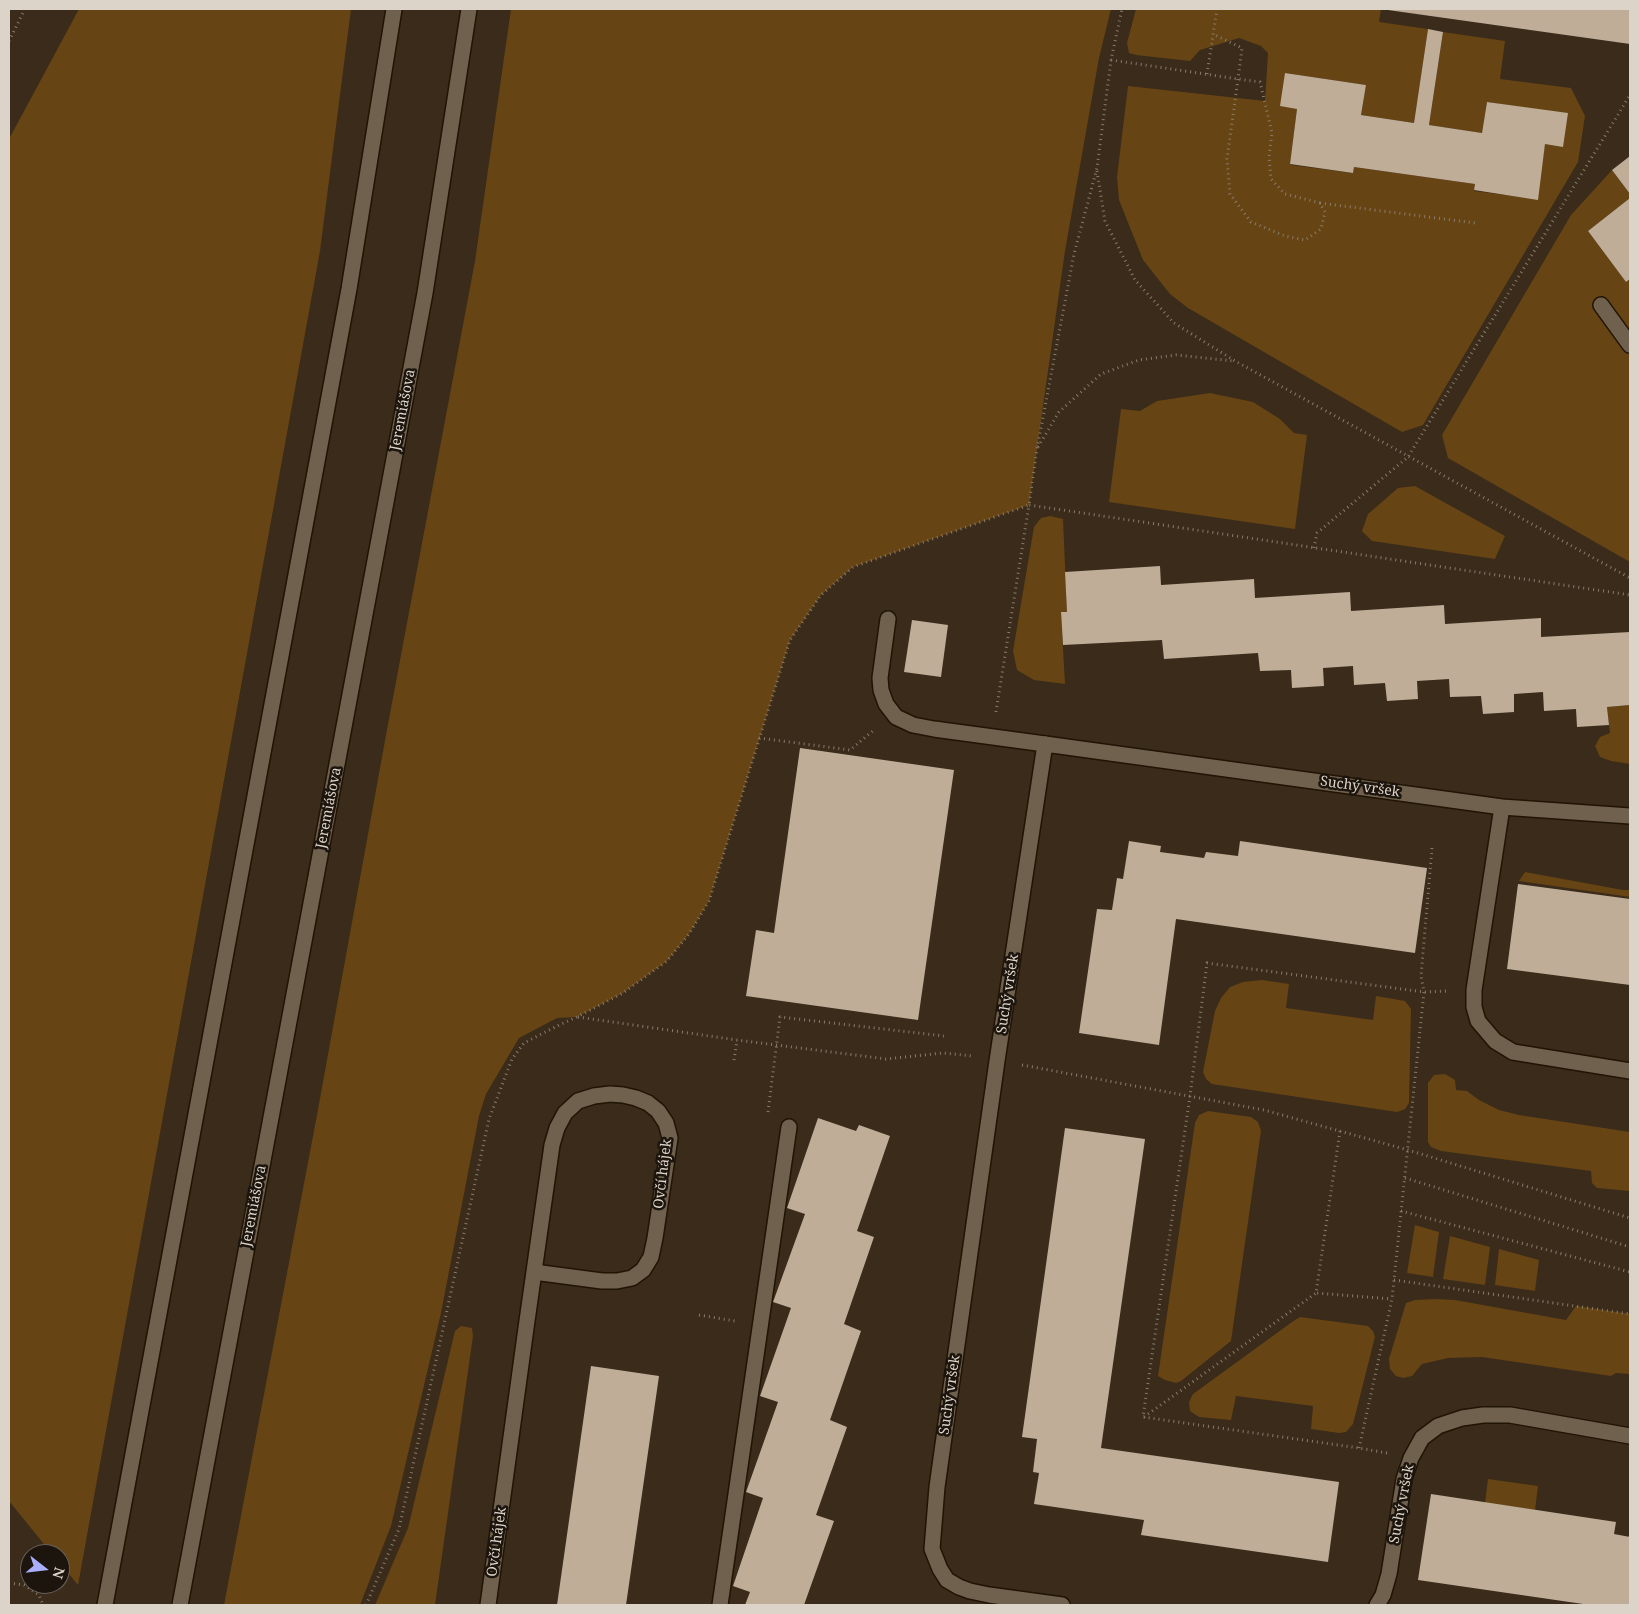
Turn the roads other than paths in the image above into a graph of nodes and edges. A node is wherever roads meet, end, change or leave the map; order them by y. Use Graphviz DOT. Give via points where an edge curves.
graph roads {
  1 [pos="394,9"];
  2 [pos="469,9"];
  3 [pos="1601,305"];
  4 [pos="1630,345"];
  5 [pos="888,620"];
  6 [pos="1045,744"];
  7 [pos="1502,807"];
  8 [pos="1630,816"];
  9 [pos="1630,1071"];
  10 [pos="789,1127"];
  11 [pos="534,1272"];
  12 [pos="1630,1436"];
  13 [pos="105,1605"];
  14 [pos="180,1605"];
  15 [pos="488,1605"];
  16 [pos="720,1605"];
  17 [pos="1062,1605"];
  18 [pos="1377,1605"];
  1 -- 13 [label="main road" via="347,299"];
  2 -- 14 [label="main road, Jeremiášova" via="425,293"];
  3 -- 4 [label="main road"];
  5 -- 6 [label="main road" via="880,678 886,704 896,717 913,725"];
  6 -- 7 [label="main road, Suchý vršek"];
  6 -- 17 [label="main road, Suchý vršek" via="937,1487 932,1549 947,1580 958,1587 970,1592"];
  7 -- 8 [label="main road, Suchý vršek"];
  7 -- 9 [label="main road" via="1474,990 1478,1021 1495,1041 1513,1052"];
  10 -- 16 [label="main road"];
  11 -- 11 [label="main road, Ovčí hájek" via="552,1145 565,1113 578,1102 610,1094 636,1098 658,1111 670,1138 655,1238 643,1270 632,1278 617,1282"];
  11 -- 15 [label="main road, Ovčí hájek"];
  12 -- 18 [label="main road, Suchý vršek" via="1510,1415 1462,1418 1438,1426 1422,1438 1411,1458 1404,1480 1388,1574"];
}
